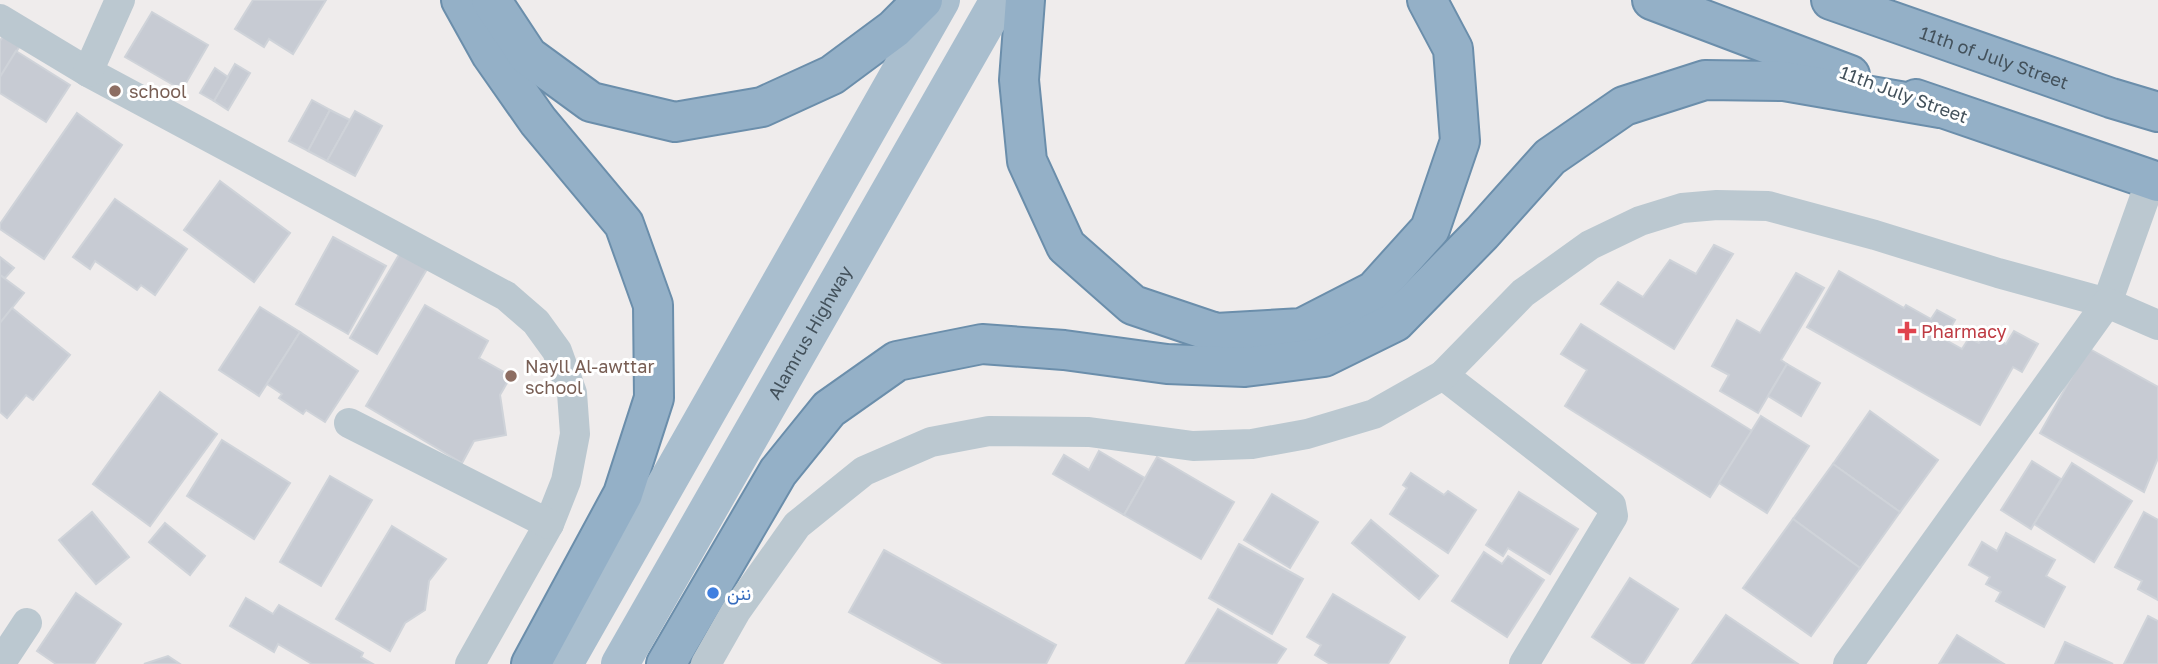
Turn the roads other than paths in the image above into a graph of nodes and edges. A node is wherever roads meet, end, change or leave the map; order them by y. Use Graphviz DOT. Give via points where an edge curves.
graph roads {
  1 [pos="121,0"];
  2 [pos="461,0"];
  3 [pos="491,0"];
  4 [pos="923,0"];
  5 [pos="941,0"];
  6 [pos="999,0"];
  7 [pos="1025,0"];
  8 [pos="1427,0"];
  9 [pos="1653,0"];
  10 [pos="1831,0"];
  11 [pos="1903,0"];
  12 [pos="0,19"];
  13 [pos="1962,47"];
  14 [pos="88,72"];
  15 [pos="1940,108"];
  16 [pos="2158,112"];
  17 [pos="2155,181"];
  18 [pos="2107,303"];
  19 [pos="2158,326"];
  20 [pos="1443,375"];
  21 [pos="349,423"];
  22 [pos="550,524"];
  23 [pos="27,623"];
  24 [pos="0,664"];
  25 [pos="470,664"];
  26 [pos="531,664"];
  27 [pos="564,664"];
  28 [pos="620,664"];
  29 [pos="666,664"];
  30 [pos="706,664"];
  31 [pos="1524,664"];
  32 [pos="1848,664"];
  1 -- 14 [label="street"];
  2 -- 26 [label="highway" via="491,54 538,121 624,225 653,306 654,398 623,494"];
  3 -- 4 [label="highway" via="528,56 591,102 675,122 762,107 832,75 894,29"];
  5 -- 27 [label="main road"];
  6 -- 28 [label="main road, Alamrus Highway"];
  7 -- 8 [label="highway" via="1019,80 1027,161 1066,246 1133,305 1216,333 1302,328 1374,292 1430,229 1460,141 1453,49"];
  9 -- 15 [label="highway, 11th July Street"];
  10 -- 13 [label="highway, 11th of July Street"];
  11 -- 13 [label="highway"];
  12 -- 14 [label="street"];
  13 -- 16 [label="highway, 11th of July Street"];
  14 -- 22 [label="street" via="506,296 536,322 557,351 572,393 575,434 566,481"];
  15 -- 17 [label="highway, 11th July Street"];
  15 -- 29 [label="highway" via="1784,80 1705,80 1624,106 1550,157 1395,322 1324,357 1245,367 1167,364 982,344 897,361 829,409 778,472"];
  17 -- 18 [label="street"];
  18 -- 19 [label="street"];
  18 -- 20 [label="street" via="1768,206 1682,208 1640,220 1590,245 1523,293"];
  18 -- 32 [label="street"];
  20 -- 30 [label="street" via="1374,414 1252,444 1193,446 1089,432 989,431 931,442 864,471 797,525 736,611"];
  20 -- 31 [label="street" via="1611,505 1607,526"];
  21 -- 22 [label="street"];
  22 -- 25 [label="street"];
  23 -- 24 [label="street"];
}
